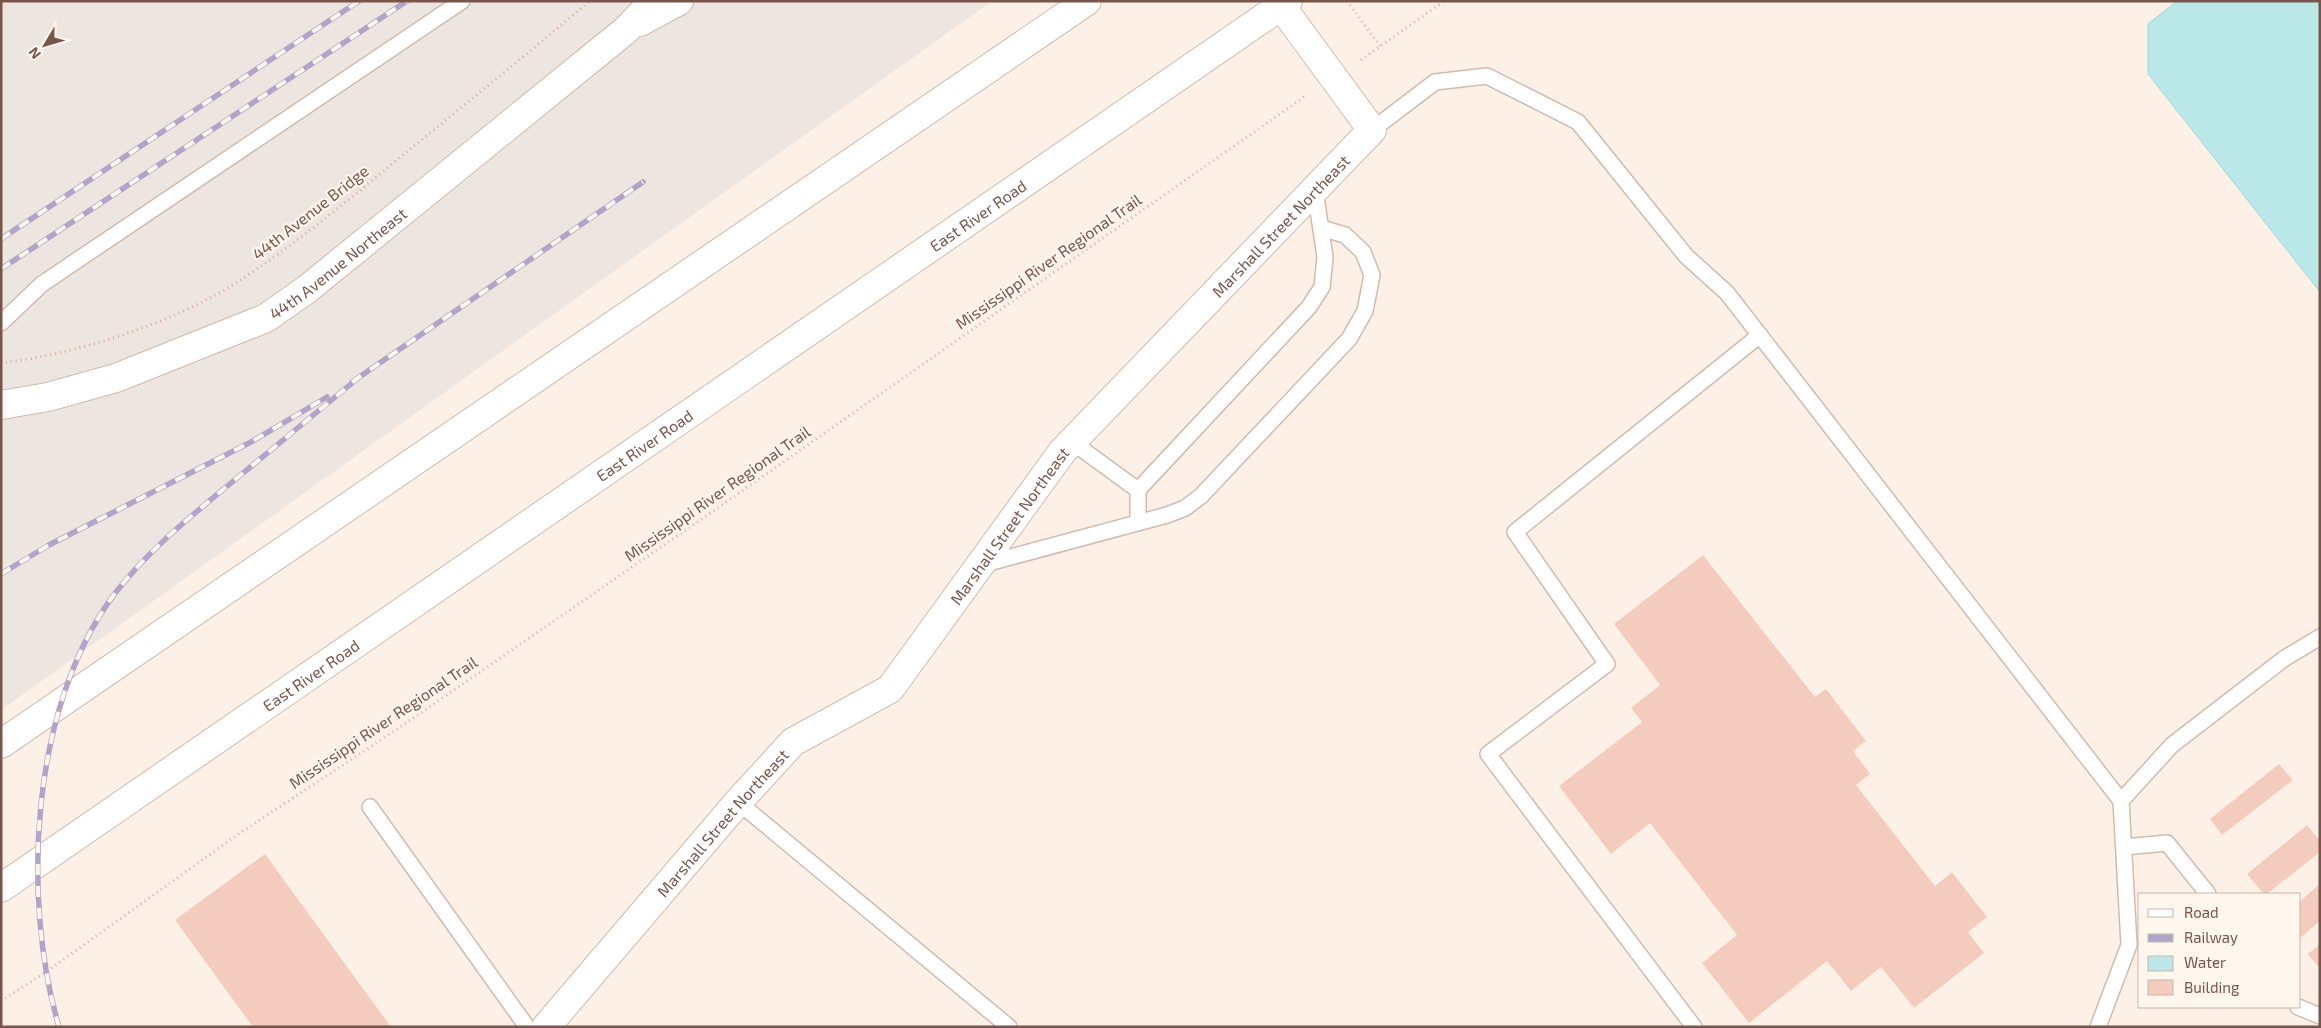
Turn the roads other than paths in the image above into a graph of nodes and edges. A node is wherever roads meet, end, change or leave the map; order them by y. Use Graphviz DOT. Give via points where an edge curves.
graph roads {
  1 [pos="462,1"];
  2 [pos="654,1"];
  3 [pos="679,1"];
  4 [pos="1087,1"];
  5 [pos="1282,3"];
  6 [pos="626,30"];
  7 [pos="1372,130"];
  8 [pos="1316,190"];
  9 [pos="1321,228"];
  10 [pos="1,323"];
  11 [pos="1760,335"];
  12 [pos="1,405"];
  13 [pos="1072,442"];
  14 [pos="1138,490"];
  15 [pos="1138,522"];
  16 [pos="980,565"];
  17 [pos="2320,638"];
  18 [pos="1,744"];
  19 [pos="2121,801"];
  20 [pos="738,802"];
  21 [pos="370,808"];
  22 [pos="2124,846"];
  23 [pos="1,888"];
  24 [pos="2207,893"];
  25 [pos="2300,1008"];
  26 [pos="2320,1016"];
  27 [pos="527,1027"];
  28 [pos="546,1027"];
  29 [pos="1009,1027"];
  30 [pos="1694,1027"];
  31 [pos="2098,1027"];
  1 -- 10 [label="lane" via="42,284"];
  2 -- 6 [label="street"];
  3 -- 6 [label="street"];
  4 -- 18 [label="street"];
  5 -- 7 [label="street"];
  5 -- 23 [label="street, East River Road"];
  6 -- 12 [label="street, 44th Avenue Northeast" via="306,290 266,318 116,378 48,397"];
  7 -- 8 [label="street, Marshall Street Northeast"];
  7 -- 11 [label="lane" via="1435,82 1487,76 1578,122 1686,256 1727,293"];
  8 -- 9 [label="lane"];
  8 -- 13 [label="street, Marshall Street Northeast"];
  9 -- 14 [label="lane" via="1326,257 1322,288"];
  9 -- 15 [label="lane" via="1345,235 1363,252 1372,275 1365,311 1349,339 1202,496 1185,508"];
  11 -- 19 [label="lane"];
  11 -- 30 [label="lane" via="1515,532 1607,664 1488,754"];
  13 -- 14 [label="lane"];
  13 -- 16 [label="street, Marshall Street Northeast"];
  14 -- 15 [label="lane"];
  15 -- 16 [label="lane"];
  16 -- 20 [label="street, Marshall Street Northeast" via="890,689 793,742"];
  17 -- 19 [label="lane" via="2285,658 2172,745"];
  19 -- 22 [label="lane"];
  20 -- 28 [label="street, Marshall Street Northeast"];
  20 -- 29 [label="lane"];
  21 -- 27 [label="lane"];
  22 -- 24 [label="lane" via="2167,844"];
  22 -- 31 [label="lane" via="2129,945"];
  25 -- 26 [label="lane"];
}
